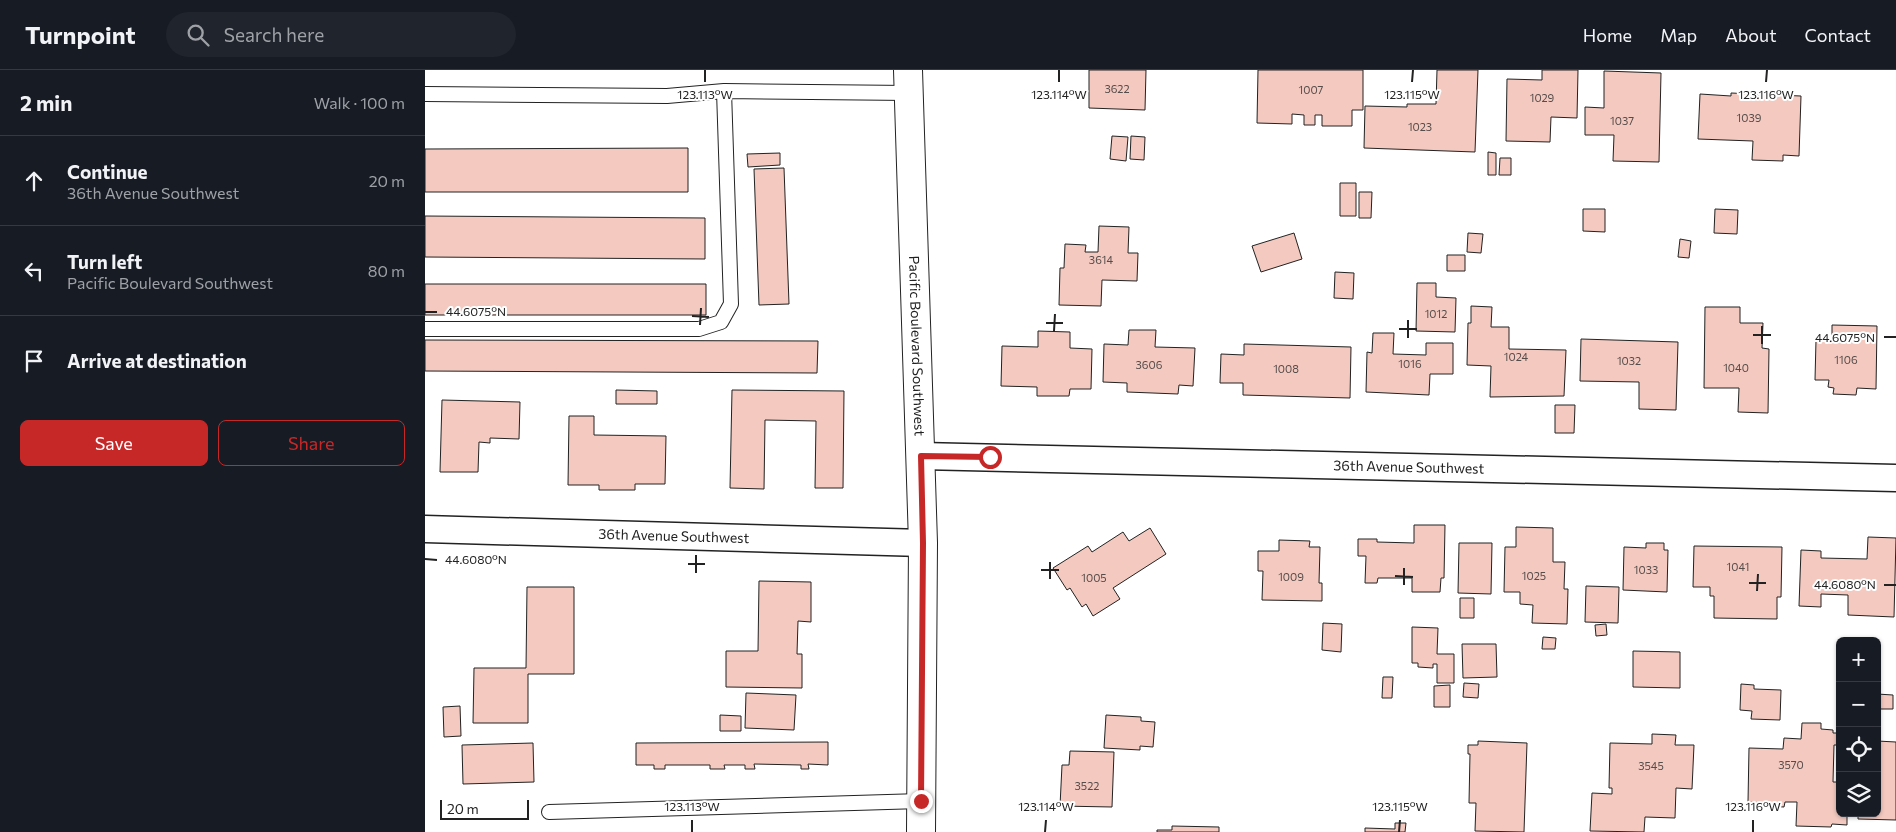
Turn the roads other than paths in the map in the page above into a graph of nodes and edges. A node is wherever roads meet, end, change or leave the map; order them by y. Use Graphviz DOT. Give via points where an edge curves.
graph roads {
  1 [pos="909,81"];
  2 [pos="724,91"];
  3 [pos="425,94"];
  4 [pos="425,328"];
  5 [pos="921,456"];
  6 [pos="1896,478"];
  7 [pos="425,529"];
  8 [pos="923,543"];
  9 [pos="921,801"];
  10 [pos="549,812"];
  11 [pos="921,832"];
  1 -- 2 [label="lane"];
  1 -- 5 [label="main road, Pacific Boulevard Southwest"];
  2 -- 3 [label="lane" via="667,96"];
  2 -- 4 [label="lane" via="731,304 721,322 699,329"];
  5 -- 6 [label="street, 36th Avenue Southwest"];
  5 -- 8 [label="main road, Pacific Boulevard Southwest"];
  7 -- 8 [label="street, 36th Avenue Southwest"];
  8 -- 9 [label="main road, Pacific Boulevard Southwest"];
  9 -- 10 [label="lane"];
  9 -- 11 [label="main road, Pacific Boulevard Southwest"];
}
